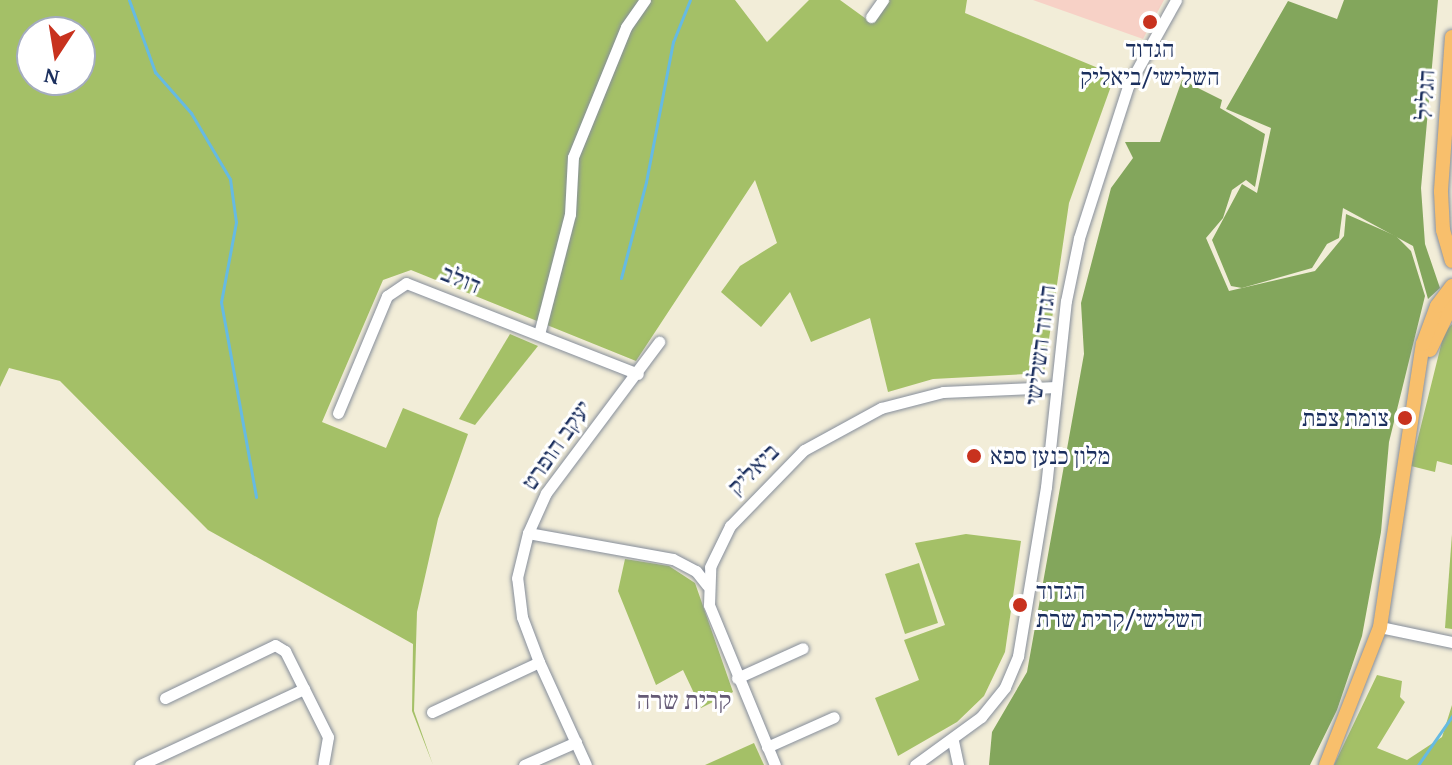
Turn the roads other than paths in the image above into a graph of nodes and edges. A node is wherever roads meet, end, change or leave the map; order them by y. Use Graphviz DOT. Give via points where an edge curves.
graph roads {
  1 [pos="645,0"];
  2 [pos="883,0"];
  3 [pos="1176,0"];
  4 [pos="871,17"];
  5 [pos="1452,37"];
  6 [pos="1444,156"];
  7 [pos="1452,212"];
  8 [pos="1452,261"];
  9 [pos="1452,286"];
  10 [pos="1452,304"];
  11 [pos="1447,320"];
  12 [pos="539,334"];
  13 [pos="659,342"];
  14 [pos="1420,364"];
  15 [pos="638,374"];
  16 [pos="1056,387"];
  17 [pos="338,413"];
  18 [pos="528,533"];
  19 [pos="707,585"];
  20 [pos="1380,627"];
  21 [pos="1452,642"];
  22 [pos="803,648"];
  23 [pos="539,662"];
  24 [pos="737,678"];
  25 [pos="304,689"];
  26 [pos="165,698"];
  27 [pos="432,712"];
  28 [pos="834,717"];
  29 [pos="953,741"];
  30 [pos="576,742"];
  31 [pos="767,747"];
  32 [pos="140,765"];
  33 [pos="323,765"];
  34 [pos="524,765"];
  35 [pos="586,765"];
  36 [pos="775,765"];
  37 [pos="915,765"];
  38 [pos="958,765"];
  39 [pos="1326,765"];
  1 -- 12 [label="street" via="626,27 573,157 570,214"];
  2 -- 4 [label="street"];
  3 -- 16 [label="street, הגדוד השלישי" via="1139,63 1104,155 1071,276"];
  5 -- 6 [label="main road, הגליל"];
  6 -- 7 [label="main road, הגליל"];
  6 -- 8 [label="main road, הגליל" via="1443,230"];
  9 -- 14 [label="main road" via="1428,324"];
  10 -- 11 [label="main road"];
  11 -- 14 [label="main road"];
  12 -- 15 [label="street, דולב"];
  12 -- 17 [label="street, דולב" via="421,287 395,286"];
  13 -- 15 [label="street, יעקב הופרט"];
  14 -- 20 [label="main road"];
  15 -- 18 [label="street, יעקב הופרט" via="576,447"];
  16 -- 19 [label="street, ביאליק" via="943,392 881,408 831,433 776,474 730,526"];
  16 -- 29 [label="street, הגדוד השלישי" via="1022,645 999,696"];
  18 -- 19 [label="street" via="673,559 696,571"];
  18 -- 23 [label="street, יעקב הופרט" via="517,596"];
  19 -- 24 [label="street" via="709,605"];
  20 -- 21 [label="street"];
  20 -- 39 [label="main road"];
  22 -- 24 [label="street"];
  23 -- 27 [label="street"];
  23 -- 30 [label="street, יעקב הופרט"];
  24 -- 31 [label="street"];
  25 -- 26 [label="street" via="285,651 275,645"];
  25 -- 32 [label="street"];
  25 -- 33 [label="street" via="328,737"];
  28 -- 31 [label="street"];
  29 -- 37 [label="street, הגדוד השלישי"];
  29 -- 38 [label="street"];
  30 -- 34 [label="street"];
  30 -- 35 [label="street, יעקב הופרט"];
  31 -- 36 [label="street"];
}
